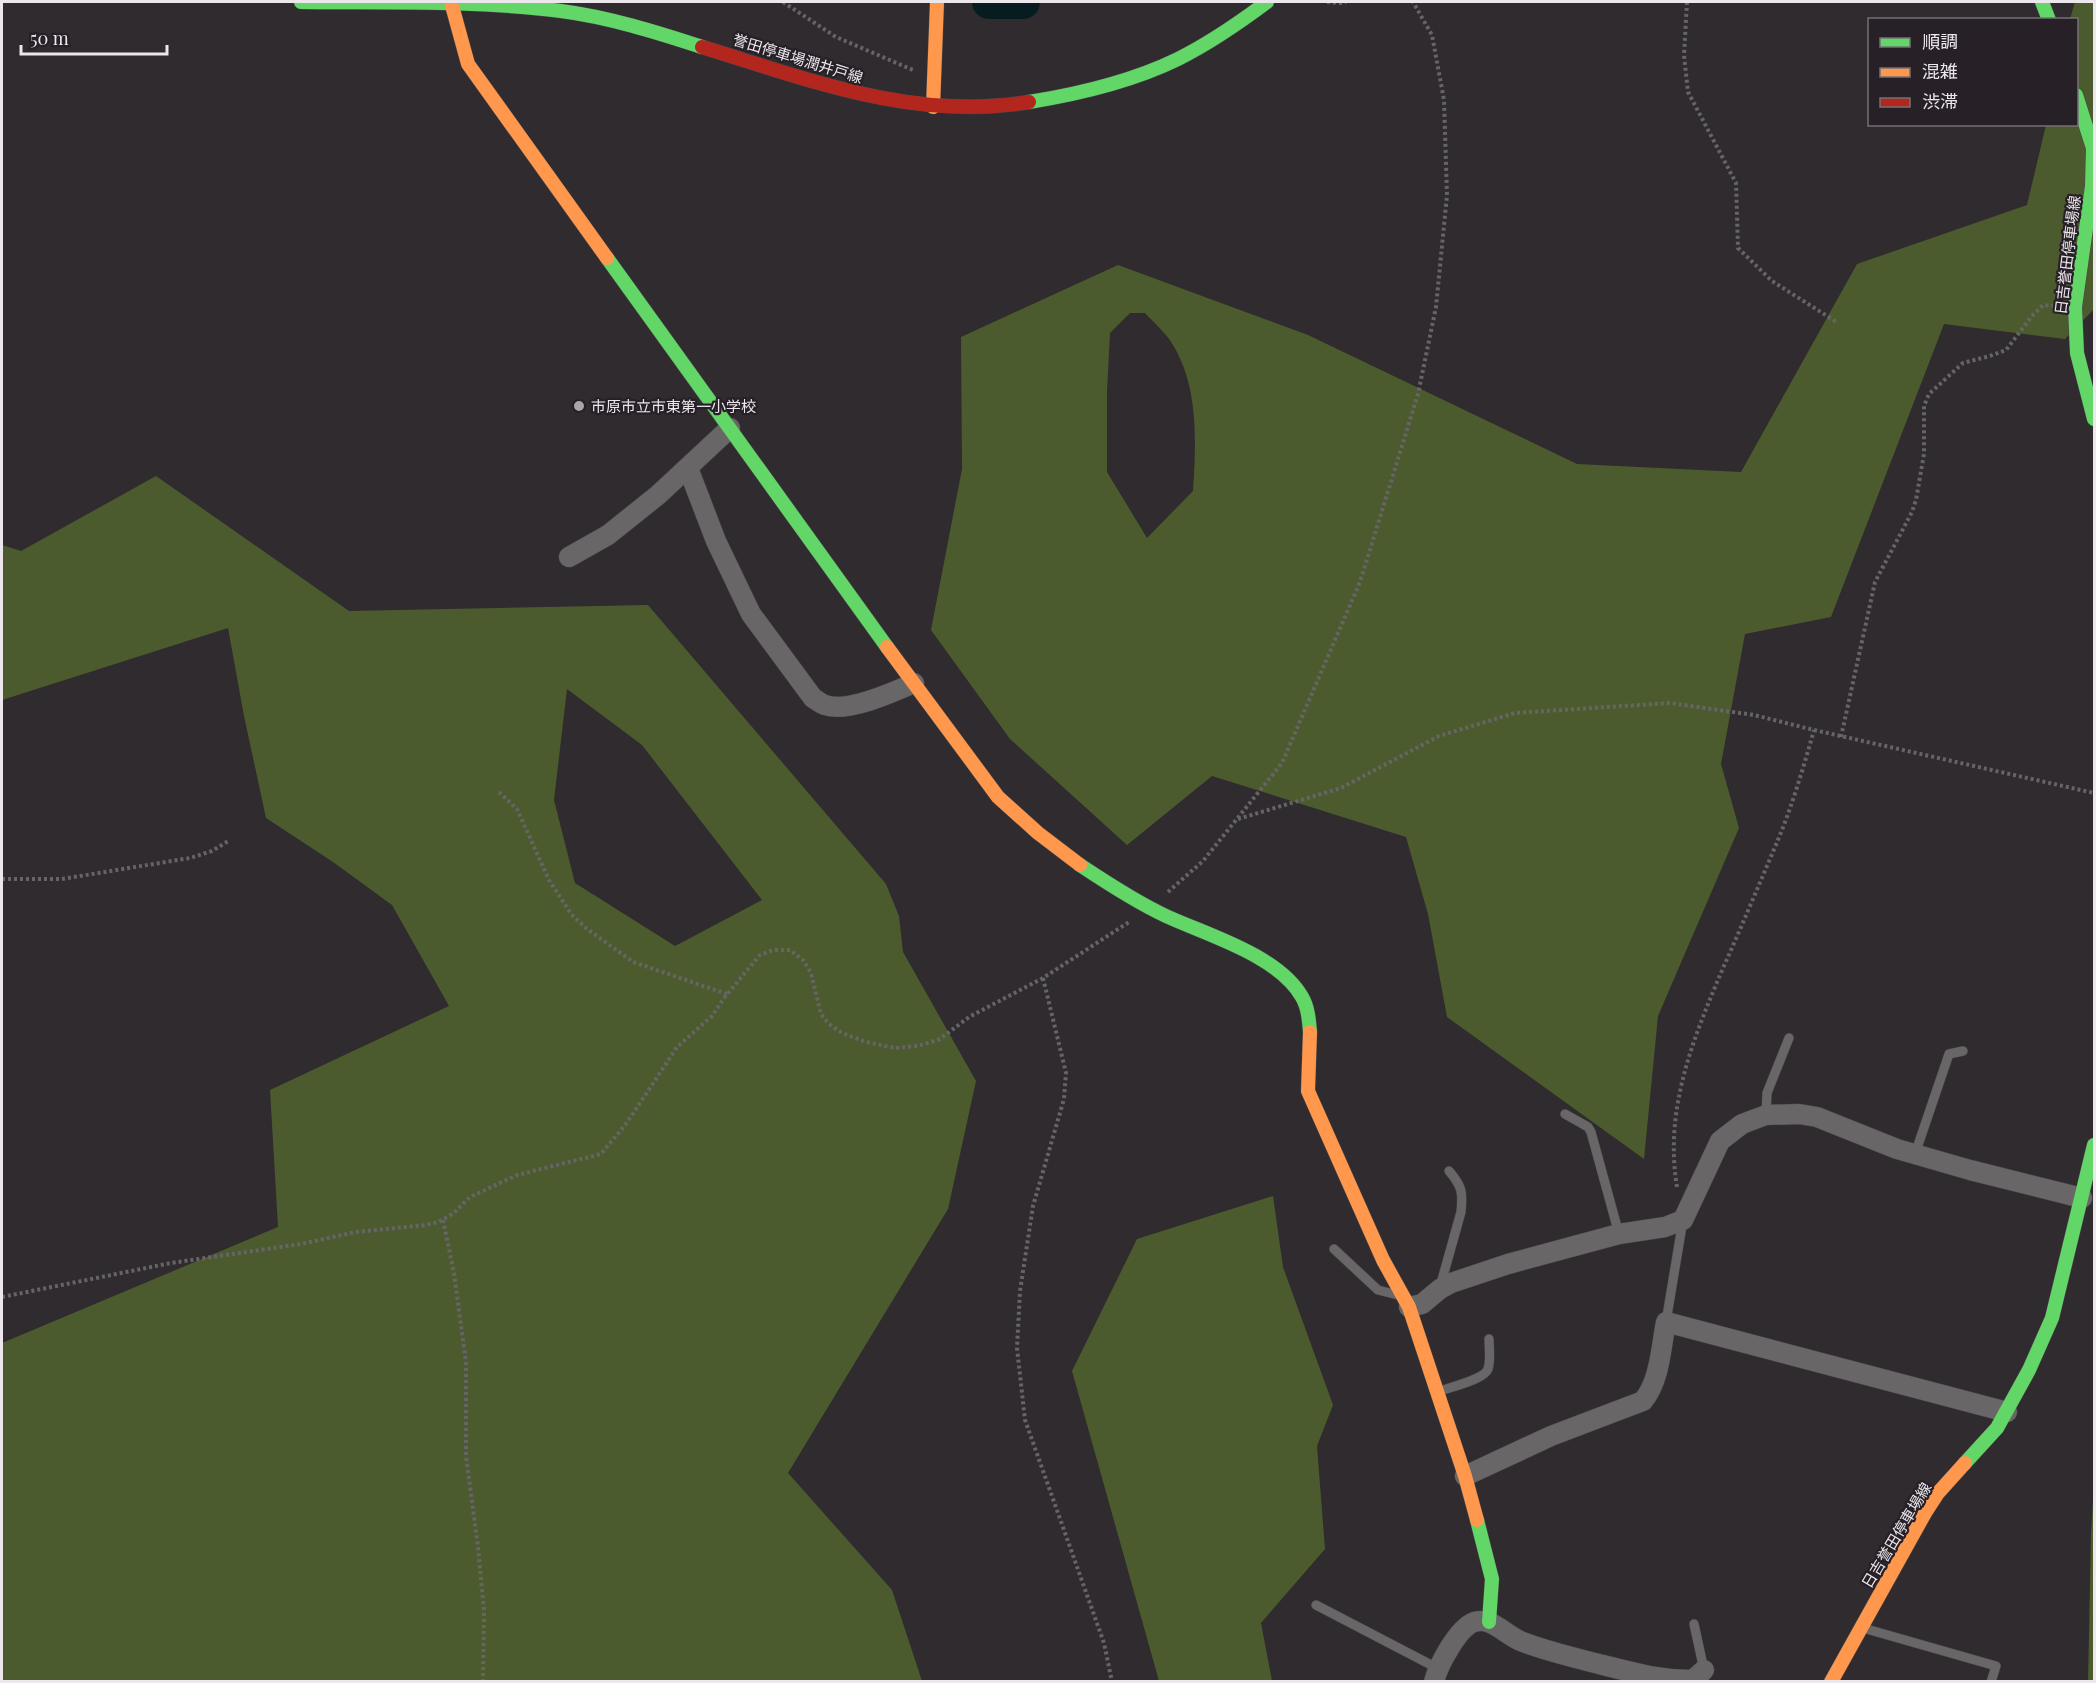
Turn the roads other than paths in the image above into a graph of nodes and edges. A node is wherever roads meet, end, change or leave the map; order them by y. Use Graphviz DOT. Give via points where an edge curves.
graph roads {
  1 [pos="301,2"];
  2 [pos="451,2"];
  3 [pos="937,2"];
  4 [pos="1267,2"];
  5 [pos="2042,2"];
  6 [pos="2048,18"];
  7 [pos="2078,101"];
  8 [pos="933,106"];
  9 [pos="2094,269"];
  10 [pos="2075,306"];
  11 [pos="2094,419"];
  12 [pos="730,428"];
  13 [pos="688,468"];
  14 [pos="569,557"];
  15 [pos="914,683"];
  16 [pos="1789,1038"];
  17 [pos="1963,1051"];
  18 [pos="1565,1114"];
  19 [pos="1766,1115"];
  20 [pos="2094,1145"];
  21 [pos="1915,1154"];
  22 [pos="1449,1171"];
  23 [pos="2082,1198"];
  24 [pos="1683,1220"];
  25 [pos="1619,1234"];
  26 [pos="1334,1249"];
  27 [pos="1440,1289"];
  28 [pos="1406,1302"];
  29 [pos="1666,1322"];
  30 [pos="1489,1339"];
  31 [pos="1437,1392"];
  32 [pos="2007,1412"];
  33 [pos="1465,1476"];
  34 [pos="1316,1605"];
  35 [pos="1489,1622"];
  36 [pos="1694,1624"];
  37 [pos="1861,1627"];
  38 [pos="1704,1670"];
  39 [pos="1436,1675"];
  40 [pos="1676,1681"];
  41 [pos="1831,1682"];
  42 [pos="1991,1682"];
  1 -- 2 [label="street, 誉田停車場潤井戸線"];
  2 -- 8 [label="street, 誉田停車場潤井戸線" via="506,4 610,21 850,91"];
  2 -- 12 [label="street" via="468,64"];
  3 -- 8 [label="street"];
  4 -- 8 [label="street, 誉田停車場潤井戸線" via="1190,53 1145,73 1032,103 995,108"];
  5 -- 6 [label="street"];
  7 -- 10 [label="street, 日吉誉田停車場線" via="2093,148 2092,186"];
  9 -- 10 [label="street"];
  10 -- 11 [label="street, 日吉誉田停車場線" via="2077,352"];
  12 -- 13 [label="street"];
  12 -- 15 [label="street"];
  13 -- 14 [label="street" via="608,535"];
  13 -- 15 [label="street" via="716,540 752,614 813,698 826,706 839,706 876,699"];
  15 -- 28 [label="street" via="1003,802 1056,849 1151,908 1277,969 1290,981 1306,1006 1311,1033 1308,1091 1383,1260"];
  16 -- 19 [label="lane" via="1767,1093"];
  17 -- 21 [label="lane" via="1948,1054"];
  18 -- 25 [label="lane" via="1591,1132"];
  19 -- 21 [label="street" via="1817,1117"];
  19 -- 24 [label="street" via="1742,1124 1720,1141"];
  20 -- 23 [label="street, 日吉誉田停車場線"];
  21 -- 23 [label="street"];
  22 -- 27 [label="lane" via="1460,1184 1462,1201"];
  23 -- 32 [label="street, 日吉誉田停車場線" via="2052,1318"];
  24 -- 25 [label="street"];
  24 -- 29 [label="lane"];
  25 -- 27 [label="street" via="1508,1264"];
  26 -- 28 [label="lane" via="1378,1290"];
  27 -- 28 [label="street" via="1422,1304"];
  28 -- 31 [label="street"];
  29 -- 32 [label="street"];
  29 -- 33 [label="street" via="1654,1381 1643,1401 1551,1436"];
  30 -- 31 [label="lane" via="1487,1372"];
  31 -- 33 [label="street"];
  32 -- 37 [label="street, 日吉誉田停車場線" via="1986,1442 1938,1493"];
  33 -- 35 [label="street" via="1492,1579"];
  34 -- 39 [label="lane"];
  35 -- 39 [label="street" via="1476,1621 1464,1627"];
  35 -- 40 [label="street" via="1519,1641 1555,1653"];
  36 -- 38 [label="lane"];
  37 -- 41 [label="street, 日吉誉田停車場線"];
  37 -- 42 [label="lane" via="1996,1666"];
  38 -- 40 [label="street" via="1693,1680"];
}
